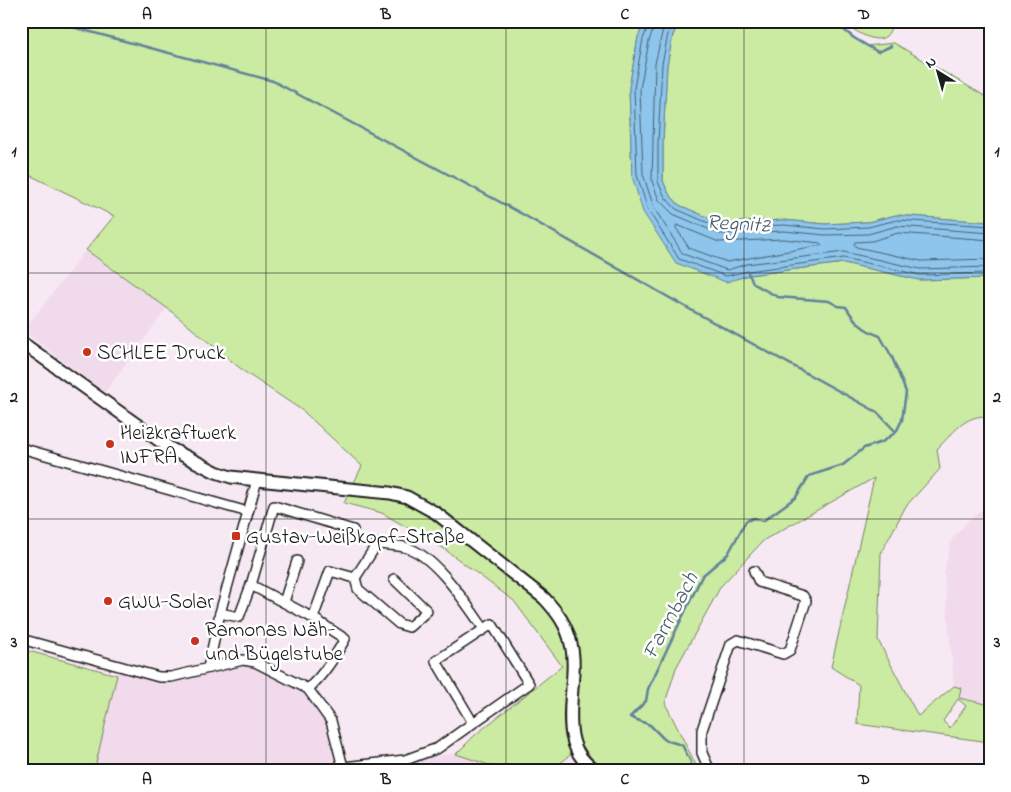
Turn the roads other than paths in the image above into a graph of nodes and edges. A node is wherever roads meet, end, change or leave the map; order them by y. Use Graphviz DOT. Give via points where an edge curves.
graph roads {
  1 [pos="21,342"];
  2 [pos="21,448"];
  3 [pos="257,480"];
  4 [pos="248,512"];
  5 [pos="352,530"];
  6 [pos="297,561"];
  7 [pos="754,571"];
  8 [pos="355,578"];
  9 [pos="394,580"];
  10 [pos="251,585"];
  11 [pos="284,602"];
  12 [pos="220,614"];
  13 [pos="313,618"];
  14 [pos="484,629"];
  15 [pos="21,639"];
  16 [pos="208,668"];
  17 [pos="308,689"];
  18 [pos="473,723"];
  19 [pos="344,769"];
  20 [pos="597,771"];
  21 [pos="710,771"];
  1 -- 3 [label="street" via="171,449 216,472"];
  2 -- 4 [label="street"];
  3 -- 4 [label="street"];
  3 -- 20 [label="street" via="407,497 436,513 544,598 558,613 572,645 570,713 573,738 587,764"];
  4 -- 12 [label="street"];
  5 -- 10 [label="street" via="274,506"];
  6 -- 11 [label="street"];
  7 -- 21 [label="street" via="759,582 803,596 806,601 790,650 783,654 738,640 731,644 702,730 702,753"];
  8 -- 9 [label="street" via="358,589 400,624 409,626 427,610"];
  8 -- 13 [label="street" via="330,571"];
  8 -- 14 [label="street" via="377,544 406,547 446,577"];
  10 -- 11 [label="street"];
  10 -- 12 [label="street" via="239,617"];
  11 -- 13 [label="street"];
  12 -- 16 [label="street"];
  13 -- 17 [label="street" via="345,639 332,662"];
  14 -- 18 [label="street" via="436,661"];
  14 -- 18 [label="street" via="492,624 529,684"];
  15 -- 16 [label="street" via="159,677"];
  16 -- 17 [label="street" via="243,660 255,662"];
  17 -- 19 [label="street" via="331,721"];
  18 -- 19 [label="street" via="438,748 404,760"];
}
